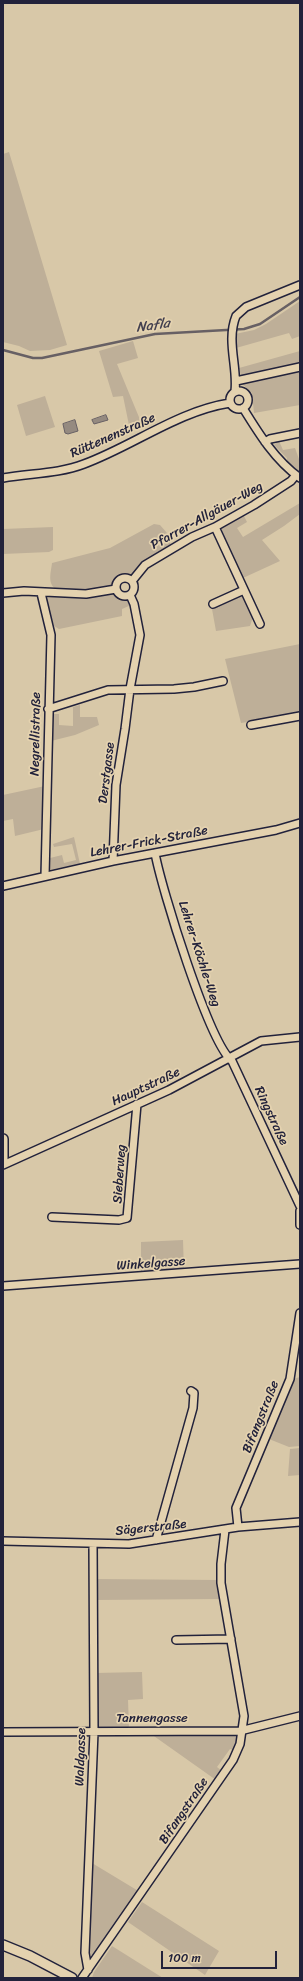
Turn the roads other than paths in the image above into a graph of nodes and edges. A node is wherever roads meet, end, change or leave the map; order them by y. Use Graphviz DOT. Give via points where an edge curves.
graph roads {
  1 [pos="300,285"];
  2 [pos="300,367"];
  3 [pos="236,381"];
  4 [pos="235,391"];
  5 [pos="230,403"];
  6 [pos="243,408"];
  7 [pos="300,433"];
  8 [pos="264,442"];
  9 [pos="298,476"];
  10 [pos="3,478"];
  11 [pos="215,527"];
  12 [pos="132,581"];
  13 [pos="116,589"];
  14 [pos="244,590"];
  15 [pos="3,593"];
  16 [pos="41,593"];
  17 [pos="130,595"];
  18 [pos="213,604"];
  19 [pos="260,624"];
  20 [pos="223,681"];
  21 [pos="130,689"];
  22 [pos="48,709"];
  23 [pos="300,716"];
  24 [pos="251,725"];
  25 [pos="300,824"];
  26 [pos="155,853"];
  27 [pos="113,861"];
  28 [pos="45,876"];
  29 [pos="3,886"];
  30 [pos="300,1037"];
  31 [pos="229,1058"];
  32 [pos="137,1104"];
  33 [pos="3,1139"];
  34 [pos="3,1161"];
  35 [pos="3,1165"];
  36 [pos="300,1206"];
  37 [pos="300,1211"];
  38 [pos="52,1217"];
  39 [pos="300,1225"];
  40 [pos="300,1264"];
  41 [pos="3,1286"];
  42 [pos="300,1313"];
  43 [pos="190,1391"];
  44 [pos="300,1522"];
  45 [pos="238,1527"];
  46 [pos="225,1530"];
  47 [pos="156,1540"];
  48 [pos="3,1541"];
  49 [pos="93,1544"];
  50 [pos="231,1639"];
  51 [pos="176,1640"];
  52 [pos="300,1716"];
  53 [pos="244,1730"];
  54 [pos="3,1732"];
  55 [pos="94,1732"];
  56 [pos="3,1945"];
  57 [pos="88,1970"];
  58 [pos="72,1978"];
  59 [pos="82,1978"];
  1 -- 3 [label="street" via="243,309 236,316 232,340"];
  2 -- 3 [label="street"];
  3 -- 4 [label="street"];
  4 -- 5 [label="street" via="230,397"];
  4 -- 6 [label="street" via="244,391 248,396 248,402"];
  5 -- 6 [label="street" via="237,409"];
  5 -- 10 [label="street, Rüttenenstraße" via="169,424 84,464"];
  6 -- 8 [label="street"];
  7 -- 8 [label="street"];
  8 -- 9 [label="street"];
  9 -- 11 [label="street, Pfarrer-Allgäuer-Weg" via="276,492"];
  11 -- 12 [label="street, Pfarrer-Allgäuer-Weg" via="192,537 145,565"];
  11 -- 14 [label="street"];
  12 -- 13 [label="street" via="127,578 121,579 116,583"];
  12 -- 17 [label="street" via="134,587"];
  13 -- 16 [label="street" via="86,594"];
  13 -- 17 [label="street" via="121,595"];
  14 -- 18 [label="street"];
  14 -- 19 [label="street"];
  15 -- 16 [label="street"];
  16 -- 22 [label="street, Negrellistraße" via="50,635"];
  17 -- 21 [label="street, Derstgasse" via="136,610 140,635"];
  20 -- 21 [label="street" via="174,689"];
  21 -- 22 [label="street" via="108,690"];
  21 -- 27 [label="street, Derstgasse" via="116,785"];
  22 -- 28 [label="street, Negrellistraße"];
  23 -- 24 [label="street"];
  25 -- 26 [label="street, Lehrer-Frick-Straße"];
  26 -- 27 [label="street, Lehrer-Frick-Straße"];
  26 -- 31 [label="street, Lehrer-Köchle-Weg" via="170,907 207,1016 225,1055"];
  27 -- 28 [label="street, Lehrer-Frick-Straße"];
  28 -- 29 [label="street, Lehrer-Frick-Straße"];
  30 -- 31 [label="street, Hauptstraße" via="261,1041"];
  31 -- 32 [label="street, Hauptstraße"];
  31 -- 36 [label="street, Ringstraße"];
  32 -- 35 [label="street, Hauptstraße"];
  32 -- 38 [label="street, Sieberweg" via="127,1218 119,1220"];
  33 -- 34 [label="street"];
  37 -- 39 [label="street"];
  40 -- 41 [label="street, Winkelgasse"];
  42 -- 45 [label="street, Bifangstraße" via="290,1379 236,1508"];
  43 -- 47 [label="street" via="194,1393 193,1408"];
  44 -- 45 [label="street, Sägerstraße"];
  45 -- 46 [label="street, Sägerstraße"];
  46 -- 47 [label="street, Sägerstraße"];
  46 -- 50 [label="street, Bifangstraße" via="221,1583"];
  47 -- 49 [label="street, Sägerstraße" via="129,1544"];
  48 -- 49 [label="street, Sägerstraße"];
  49 -- 55 [label="street, Waldgasse"];
  50 -- 51 [label="street"];
  50 -- 53 [label="street, Bifangstraße"];
  52 -- 53 [label="street, Tannengasse"];
  53 -- 55 [label="street, Tannengasse"];
  53 -- 57 [label="street, Bifangstraße" via="233,1760"];
  54 -- 55 [label="street, Tannengasse"];
  55 -- 57 [label="street, Waldgasse" via="85,1953"];
  56 -- 58 [label="street"];
  57 -- 59 [label="street, Bifangstraße"];
}
